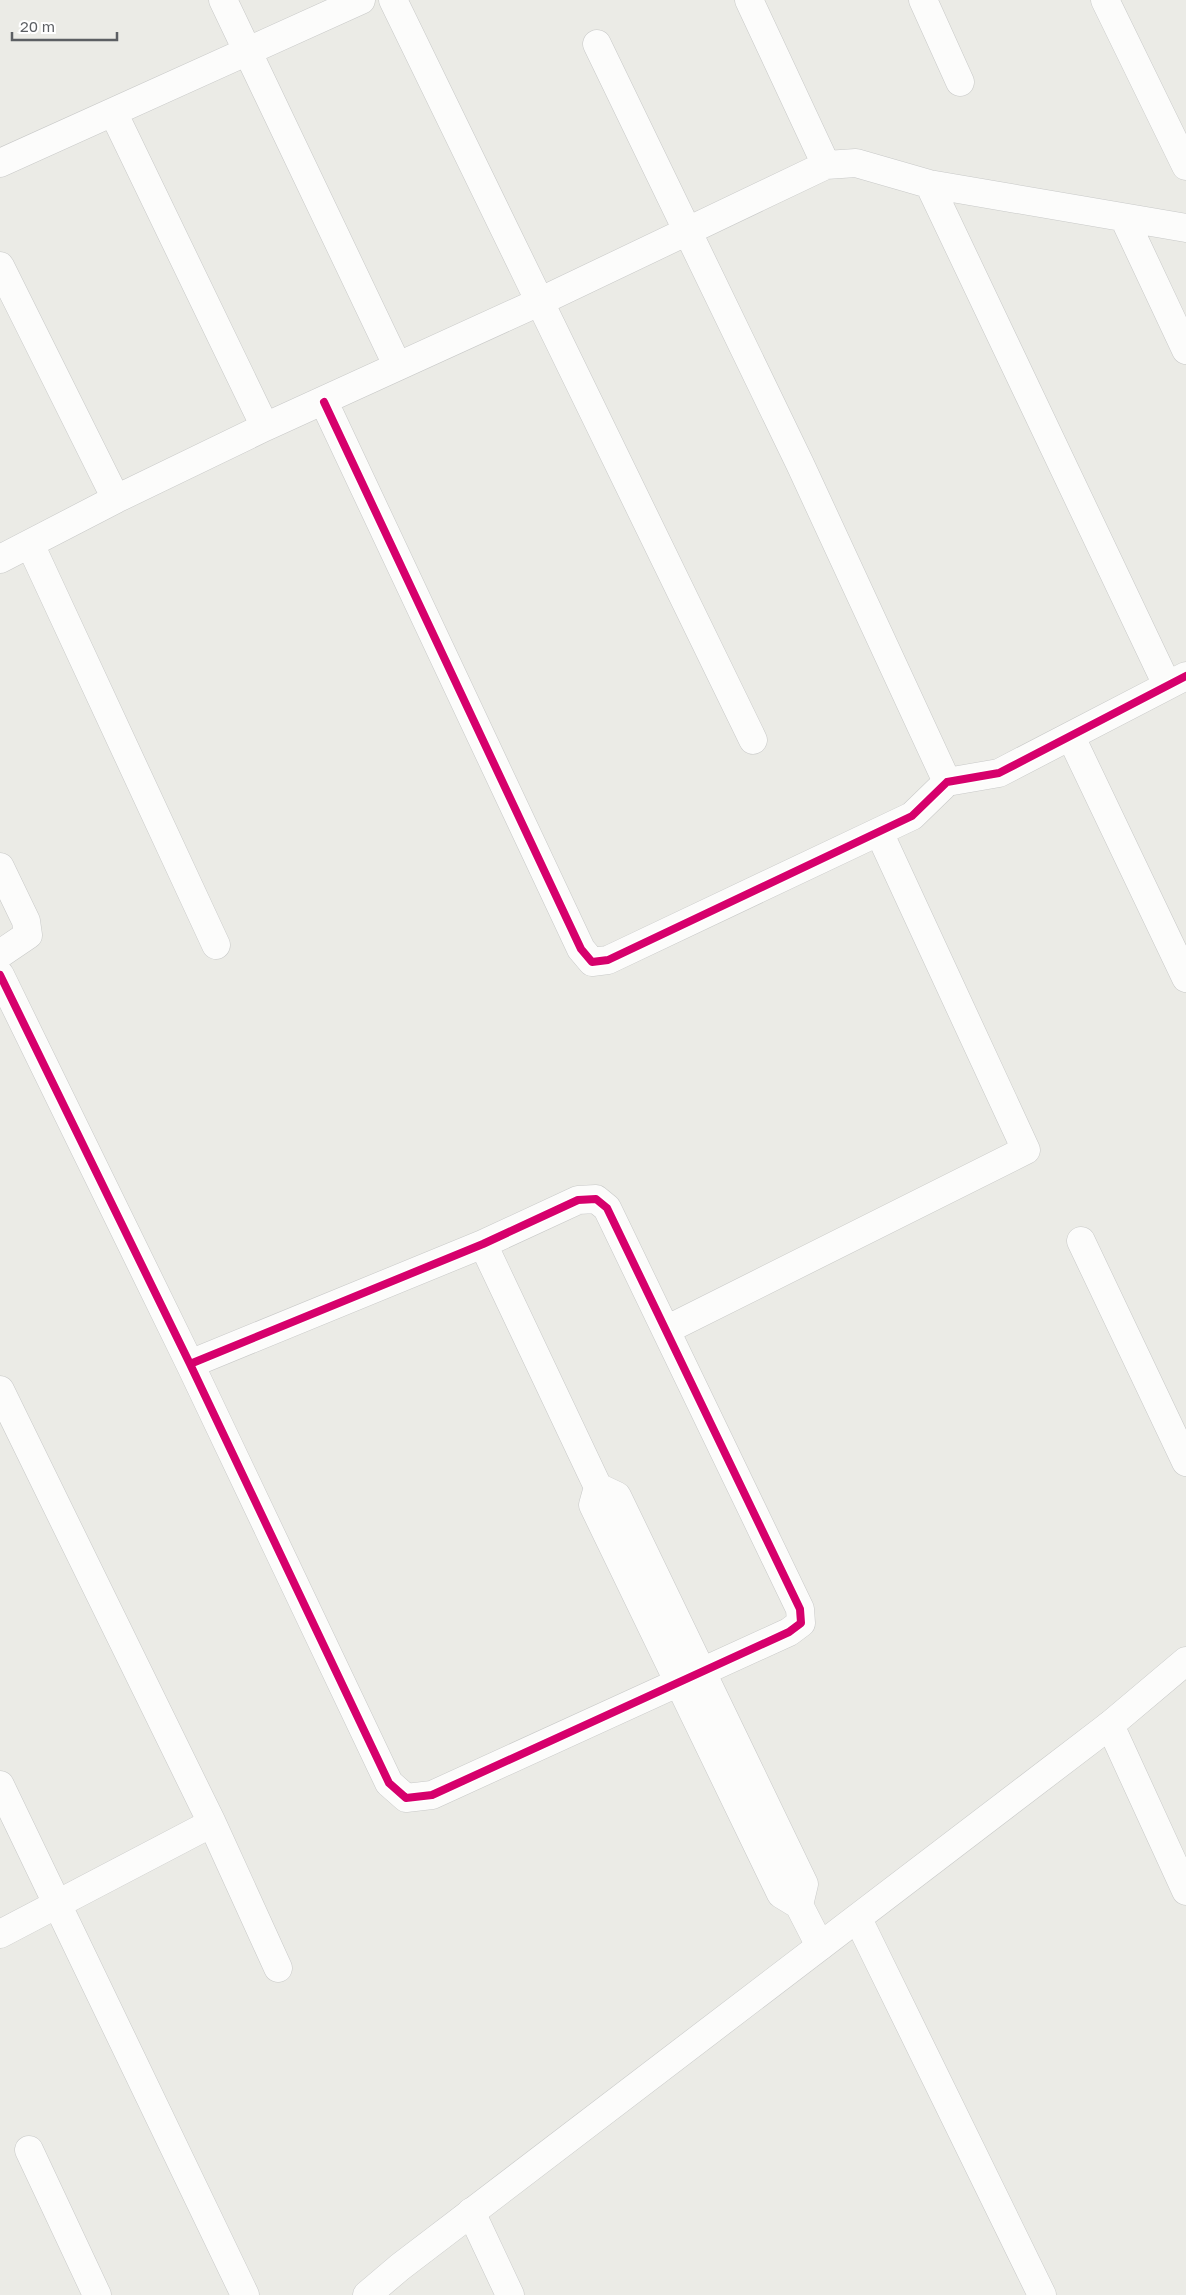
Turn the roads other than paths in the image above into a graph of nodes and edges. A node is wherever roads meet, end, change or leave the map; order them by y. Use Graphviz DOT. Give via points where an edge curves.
graph roads {
  1 [pos="223,0"];
  2 [pos="361,0"];
  3 [pos="393,0"];
  4 [pos="749,0"];
  5 [pos="923,0"];
  6 [pos="1105,0"];
  7 [pos="597,44"];
  8 [pos="246,51"];
  9 [pos="960,82"];
  10 [pos="114,114"];
  11 [pos="0,163"];
  12 [pos="826,165"];
  13 [pos="1186,166"];
  14 [pos="930,184"];
  15 [pos="1124,218"];
  16 [pos="1186,228"];
  17 [pos="687,232"];
  18 [pos="0,266"];
  19 [pos="538,302"];
  20 [pos="1186,350"];
  21 [pos="397,365"];
  22 [pos="324,402"];
  23 [pos="265,427"];
  24 [pos="116,499"];
  25 [pos="30,544"];
  26 [pos="0,559"];
  27 [pos="1177,681"];
  28 [pos="1071,737"];
  29 [pos="753,740"];
  30 [pos="947,782"];
  31 [pos="879,832"];
  32 [pos="0,867"];
  33 [pos="216,945"];
  34 [pos="0,954"];
  35 [pos="0,975"];
  36 [pos="1186,978"];
  37 [pos="1081,1241"];
  38 [pos="483,1244"];
  39 [pos="666,1330"];
  40 [pos="190,1364"];
  41 [pos="0,1390"];
  42 [pos="1186,1462"];
  43 [pos="598,1487"];
  44 [pos="1186,1661"];
  45 [pos="702,1672"];
  46 [pos="678,1683"];
  47 [pos="1110,1725"];
  48 [pos="0,1785"];
  49 [pos="212,1823"];
  50 [pos="1186,1891"];
  51 [pos="56,1905"];
  52 [pos="799,1905"];
  53 [pos="858,1919"];
  54 [pos="0,1934"];
  55 [pos="820,1946"];
  56 [pos="278,1968"];
  57 [pos="28,2150"];
  58 [pos="471,2212"];
  59 [pos="96,2295"];
  60 [pos="246,2295"];
  61 [pos="367,2295"];
  62 [pos="510,2295"];
  63 [pos="1042,2295"];
  1 -- 8 [label="street"];
  2 -- 8 [label="street"];
  3 -- 19 [label="street"];
  4 -- 12 [label="street"];
  5 -- 9 [label="street"];
  6 -- 13 [label="street"];
  7 -- 17 [label="street"];
  8 -- 10 [label="street"];
  8 -- 21 [label="street"];
  10 -- 11 [label="street"];
  10 -- 23 [label="street"];
  12 -- 14 [label="street" via="856,163"];
  12 -- 17 [label="street"];
  14 -- 15 [label="street"];
  14 -- 27 [label="street"];
  15 -- 16 [label="street"];
  15 -- 20 [label="street"];
  17 -- 19 [label="street"];
  17 -- 30 [label="street" via="800,464"];
  18 -- 24 [label="street"];
  19 -- 21 [label="street"];
  19 -- 29 [label="street"];
  21 -- 22 [label="street"];
  22 -- 23 [label="street"];
  22 -- 31 [label="street" via="581,949 592,962 608,960"];
  23 -- 24 [label="street"];
  24 -- 25 [label="street"];
  25 -- 26 [label="street"];
  25 -- 33 [label="street"];
  27 -- 28 [label="street"];
  28 -- 30 [label="street" via="999,773"];
  28 -- 36 [label="street"];
  30 -- 31 [label="street" via="912,816"];
  31 -- 39 [label="street" via="1026,1150"];
  32 -- 34 [label="street" via="26,921 28,934"];
  35 -- 40 [label="street"];
  37 -- 42 [label="street"];
  38 -- 39 [label="street" via="578,1200 596,1199 607,1208"];
  38 -- 40 [label="street"];
  38 -- 43 [label="street"];
  39 -- 45 [label="street" via="800,1609 801,1622 789,1632"];
  40 -- 46 [label="street" via="389,1784 406,1798 432,1795"];
  41 -- 49 [label="street"];
  43 -- 45 [label="street" via="617,1496"];
  43 -- 46 [label="street" via="593,1505"];
  44 -- 47 [label="street"];
  45 -- 46 [label="street"];
  45 -- 52 [label="street" via="804,1884"];
  46 -- 52 [label="street" via="781,1894"];
  47 -- 50 [label="street"];
  47 -- 53 [label="street"];
  48 -- 51 [label="street"];
  49 -- 51 [label="street"];
  49 -- 56 [label="street"];
  51 -- 54 [label="street"];
  51 -- 60 [label="street"];
  52 -- 55 [label="street"];
  53 -- 55 [label="street"];
  53 -- 63 [label="street"];
  55 -- 58 [label="street"];
  57 -- 59 [label="street"];
  58 -- 61 [label="street"];
  58 -- 62 [label="street"];
}
